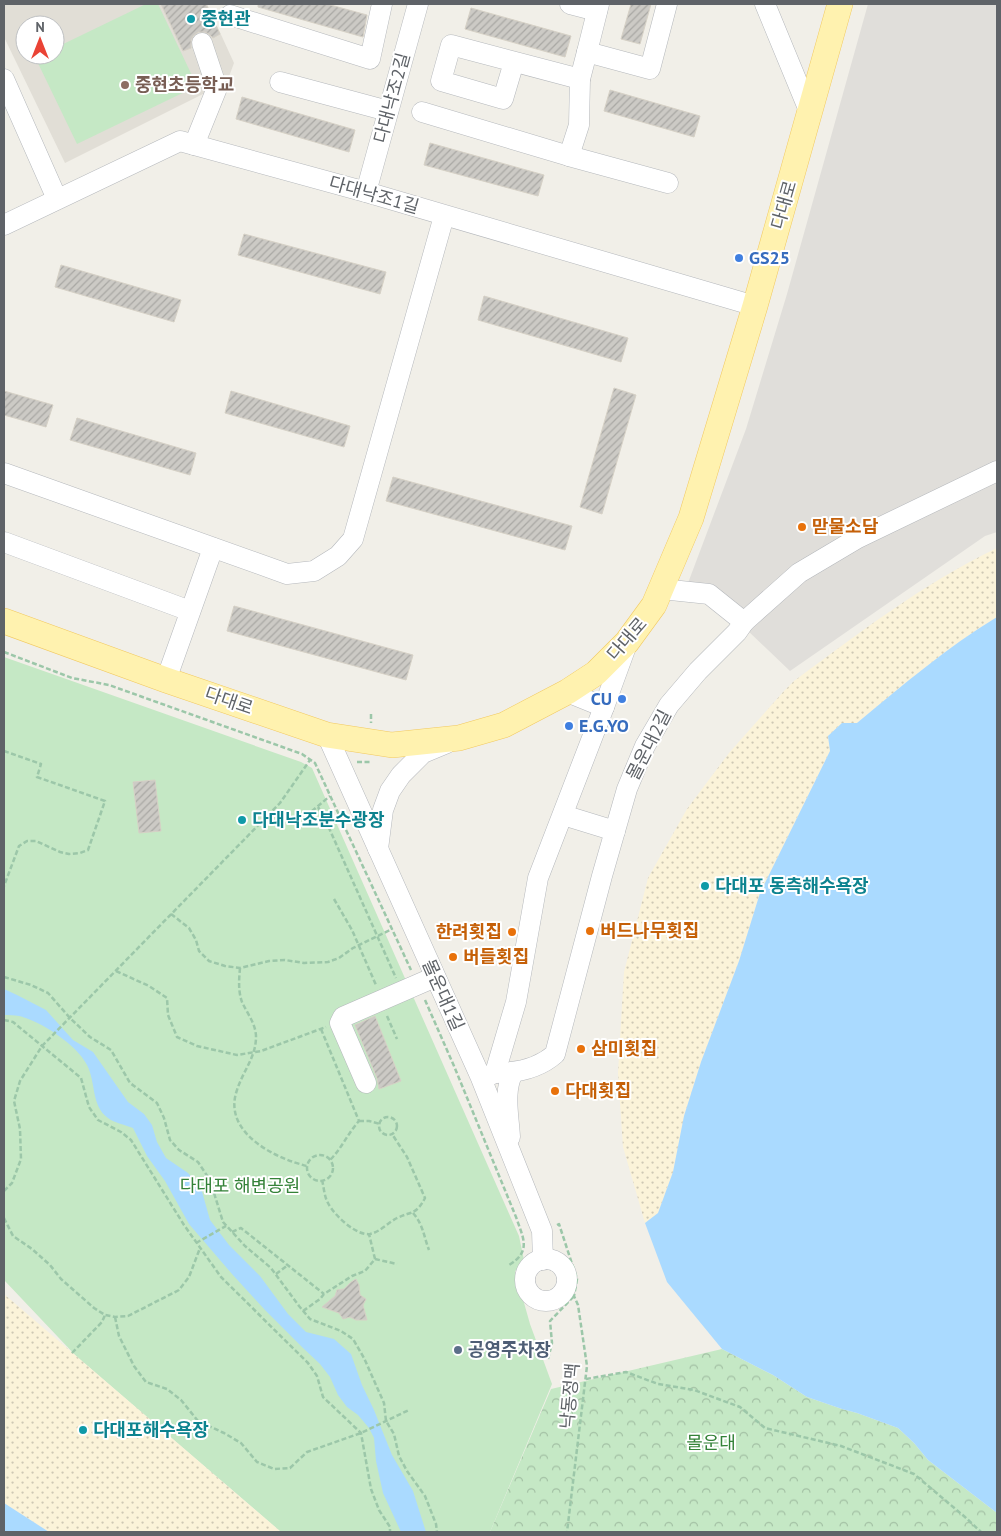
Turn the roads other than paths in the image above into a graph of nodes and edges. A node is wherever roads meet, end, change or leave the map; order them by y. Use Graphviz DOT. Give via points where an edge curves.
graph roads {
  1 [pos="382,4"];
  2 [pos="570,4"];
  3 [pos="667,4"];
  4 [pos="764,4"];
  5 [pos="840,4"];
  6 [pos="411,5"];
  7 [pos="598,8"];
  8 [pos="230,15"];
  9 [pos="202,43"];
  10 [pos="587,52"];
  11 [pos="514,62"];
  12 [pos="4,79"];
  13 [pos="580,80"];
  14 [pos="280,82"];
  15 [pos="388,111"];
  16 [pos="422,112"];
  17 [pos="810,113"];
  18 [pos="194,145"];
  19 [pos="569,156"];
  20 [pos="668,183"];
  21 [pos="366,192"];
  22 [pos="57,199"];
  23 [pos="444,216"];
  24 [pos="4,225"];
  25 [pos="755,306"];
  26 [pos="997,471"];
  27 [pos="4,473"];
  28 [pos="4,542"];
  29 [pos="213,548"];
  30 [pos="661,589"];
  31 [pos="190,611"];
  32 [pos="4,621"];
  33 [pos="744,622"];
  34 [pos="628,642"];
  35 [pos="166,680"];
  36 [pos="567,692"];
  37 [pos="604,707"];
  38 [pos="327,735"];
  39 [pos="459,738"];
  40 [pos="563,816"];
  41 [pos="615,832"];
  42 [pos="378,849"];
  43 [pos="418,984"];
  44 [pos="497,1075"];
  45 [pos="366,1083"];
  46 [pos="511,1154"];
  47 [pos="543,1260"];
  1 -- 8 [label="street" via="370,59"];
  2 -- 7 [label="street"];
  3 -- 10 [label="street" via="650,70"];
  4 -- 17 [label="street"];
  5 -- 17 [label="main road, 다대로"];
  6 -- 15 [label="street, 다대낙조2길"];
  7 -- 10 [label="street"];
  9 -- 18 [label="street" via="217,88"];
  10 -- 13 [label="street"];
  11 -- 13 [label="street"];
  12 -- 22 [label="street"];
  13 -- 19 [label="street" via="578,125"];
  14 -- 15 [label="street"];
  15 -- 21 [label="street, 다대낙조2길"];
  16 -- 19 [label="street"];
  17 -- 25 [label="main road, 다대로"];
  18 -- 21 [label="street, 다대낙조1길"];
  18 -- 22 [label="street, 다대낙조1길" via="180,141"];
  19 -- 20 [label="street"];
  21 -- 23 [label="street, 다대낙조1길"];
  22 -- 24 [label="street, 다대낙조1길"];
  23 -- 25 [label="street, 다대낙조1길"];
  23 -- 29 [label="street" via="353,539 338,556 314,571 286,574"];
  25 -- 30 [label="main road, 다대로" via="691,518"];
  26 -- 33 [label="street, 몰운대2길" via="858,538 799,573"];
  27 -- 29 [label="street"];
  28 -- 31 [label="street"];
  29 -- 31 [label="street"];
  30 -- 33 [label="street" via="709,594"];
  30 -- 34 [label="main road, 다대로" via="654,606"];
  31 -- 35 [label="street"];
  32 -- 35 [label="main road, 다대로"];
  33 -- 41 [label="street, 몰운대2길" via="669,705 645,746 627,789"];
  34 -- 36 [label="main road, 다대로" via="596,673"];
  34 -- 37 [label="street"];
  35 -- 38 [label="main road, 다대로"];
  36 -- 37 [label="street"];
  36 -- 39 [label="main road, 다대로" via="504,725"];
  37 -- 40 [label="street"];
  38 -- 39 [label="main road, 다대로" via="392,745"];
  38 -- 42 [label="street, 몰운대1길"];
  39 -- 42 [label="street" via="423,753 401,775 383,810"];
  40 -- 41 [label="street"];
  40 -- 44 [label="street" via="538,878 516,1002"];
  41 -- 44 [label="street, 몰운대2길" via="555,1054 545,1063"];
  42 -- 43 [label="street, 몰운대1길"];
  43 -- 44 [label="street, 몰운대1길"];
  43 -- 45 [label="street" via="343,1017 340,1023"];
  44 -- 46 [label="street, 몰운대1길"];
  44 -- 46 [label="street" via="508,1081"];
  46 -- 47 [label="street, 몰운대1길" via="542,1231"];
}
